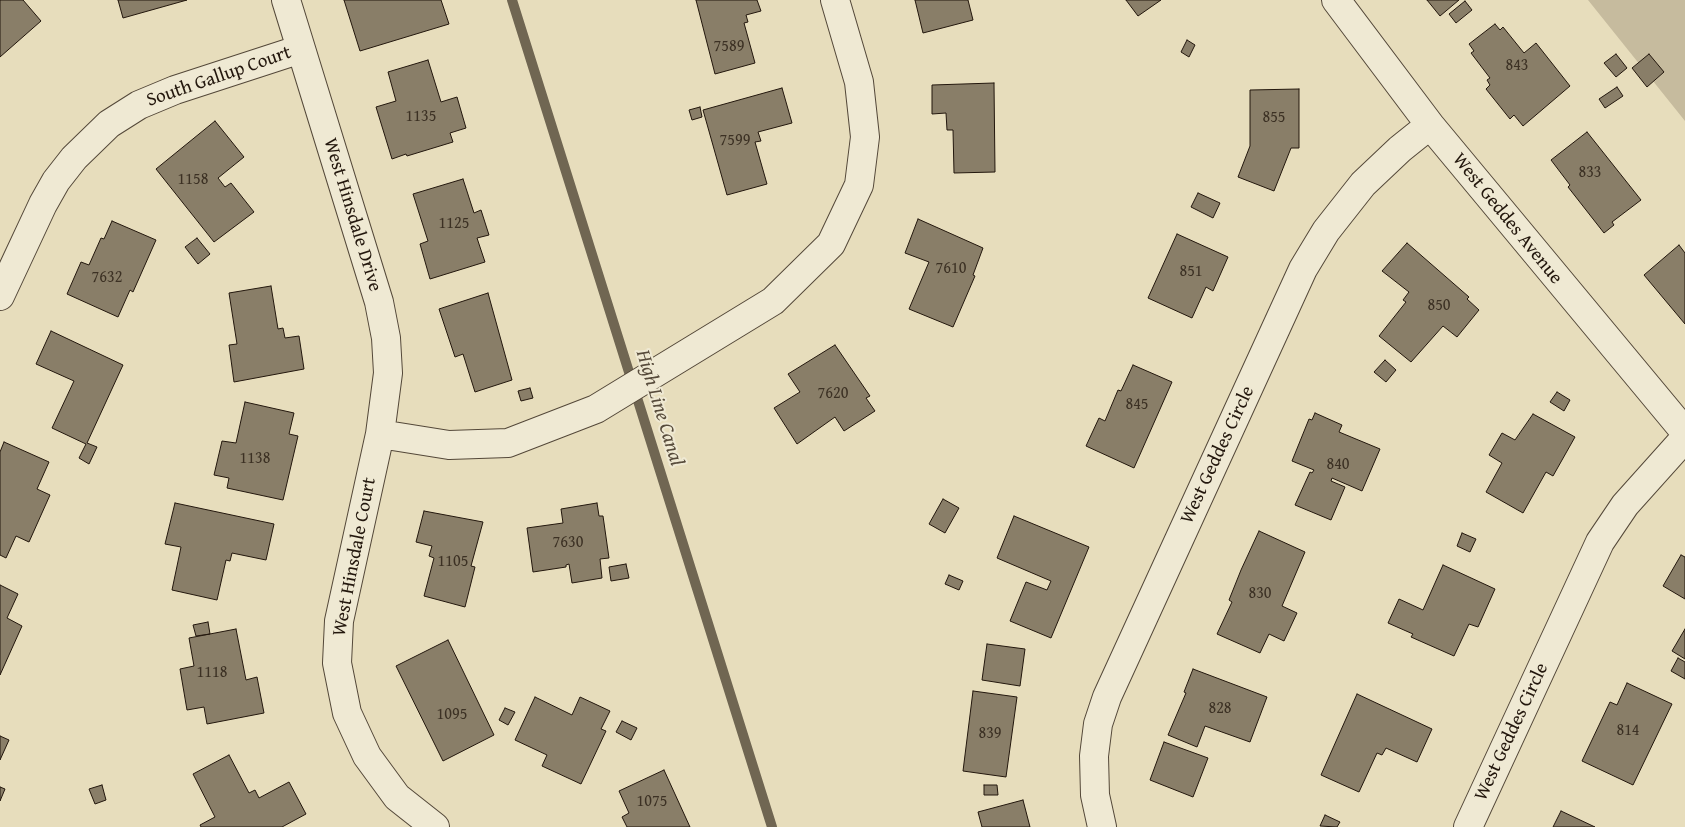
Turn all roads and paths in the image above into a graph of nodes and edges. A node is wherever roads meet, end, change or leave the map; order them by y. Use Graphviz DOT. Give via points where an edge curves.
graph roads {
  1 [pos="286,0"];
  2 [pos="834,0"];
  3 [pos="1336,0"];
  4 [pos="301,48"];
  5 [pos="1430,125"];
  6 [pos="0,296"];
  7 [pos="1685,432"];
  8 [pos="380,434"];
  9 [pos="1685,438"];
  10 [pos="435,827"];
  11 [pos="1102,827"];
  12 [pos="1468,827"];
  1 -- 4 [label="street, West Hinsdale Drive"];
  2 -- 8 [label="street" via="859,82 865,137 859,185 831,244 773,301 596,409 508,443 449,445"];
  3 -- 5 [label="street, West Geddes Avenue"];
  4 -- 6 [label="street, South Gallup Court" via="175,90 139,105 109,124 56,181"];
  4 -- 8 [label="street, West Hinsdale Drive" via="379,302 388,373"];
  5 -- 7 [label="street, West Geddes Avenue"];
  5 -- 11 [label="street, West Geddes Circle" via="1363,184 1326,231 1302,269 1107,697 1098,724 1094,756 1095,796"];
  8 -- 10 [label="street, West Hinsdale Court" via="339,621 337,663 347,713 367,756 397,796"];
  9 -- 12 [label="street, West Geddes Circle" via="1625,505 1600,542"];
}
